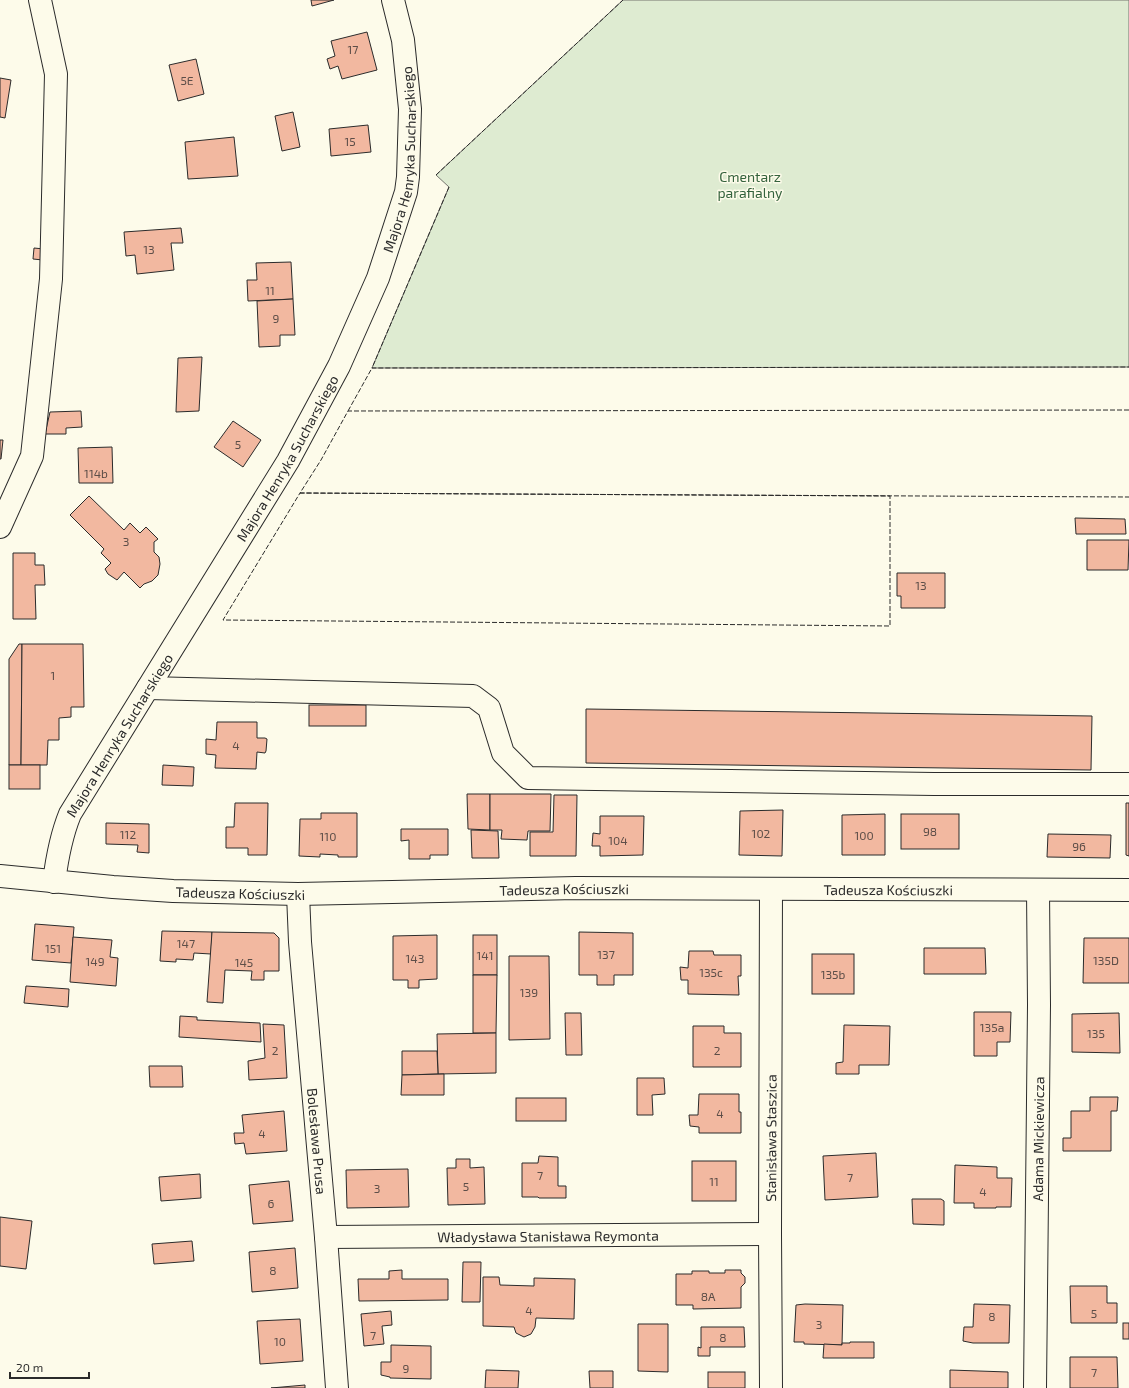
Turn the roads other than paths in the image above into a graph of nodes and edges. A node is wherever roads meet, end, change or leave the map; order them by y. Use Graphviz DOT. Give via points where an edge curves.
graph roads {
  1 [pos="40,0"];
  2 [pos="393,0"];
  3 [pos="0,527"];
  4 [pos="148,688"];
  5 [pos="1129,784"];
  6 [pos="0,876"];
  7 [pos="54,882"];
  8 [pos="772,889"];
  9 [pos="1038,890"];
  10 [pos="1129,890"];
  11 [pos="298,894"];
  12 [pos="770,1234"];
  13 [pos="326,1236"];
  14 [pos="337,1388"];
  15 [pos="771,1388"];
  16 [pos="1035,1388"];
  1 -- 3 [label="street" via="56,74 51,279 32,456"];
  2 -- 4 [label="street, Majora Henryka Sucharskiego" via="403,40 410,109 408,177 406,192 378,278 339,366 288,460"];
  4 -- 5 [label="street" via="473,696 489,708 503,753 528,778"];
  4 -- 7 [label="street, Majora Henryka Sucharskiego" via="70,814 62,834"];
  6 -- 7 [label="street, Tadeusza Kościuszki"];
  7 -- 11 [label="street, Tadeusza Kościuszki" via="173,891"];
  8 -- 9 [label="street, Tadeusza Kościuszki"];
  8 -- 11 [label="street, Tadeusza Kościuszki" via="576,888"];
  8 -- 12 [label="street, Stanisława Staszica"];
  9 -- 10 [label="street, Tadeusza Kościuszki"];
  9 -- 16 [label="street, Adama Mickiewicza"];
  11 -- 13 [label="street, Bolesława Prusa" via="300,950"];
  12 -- 13 [label="street, Władysława Stanisława Reymonta"];
  12 -- 15 [label="street, Stanisława Staszica"];
  13 -- 14 [label="street, Bolesława Prusa"];
}
